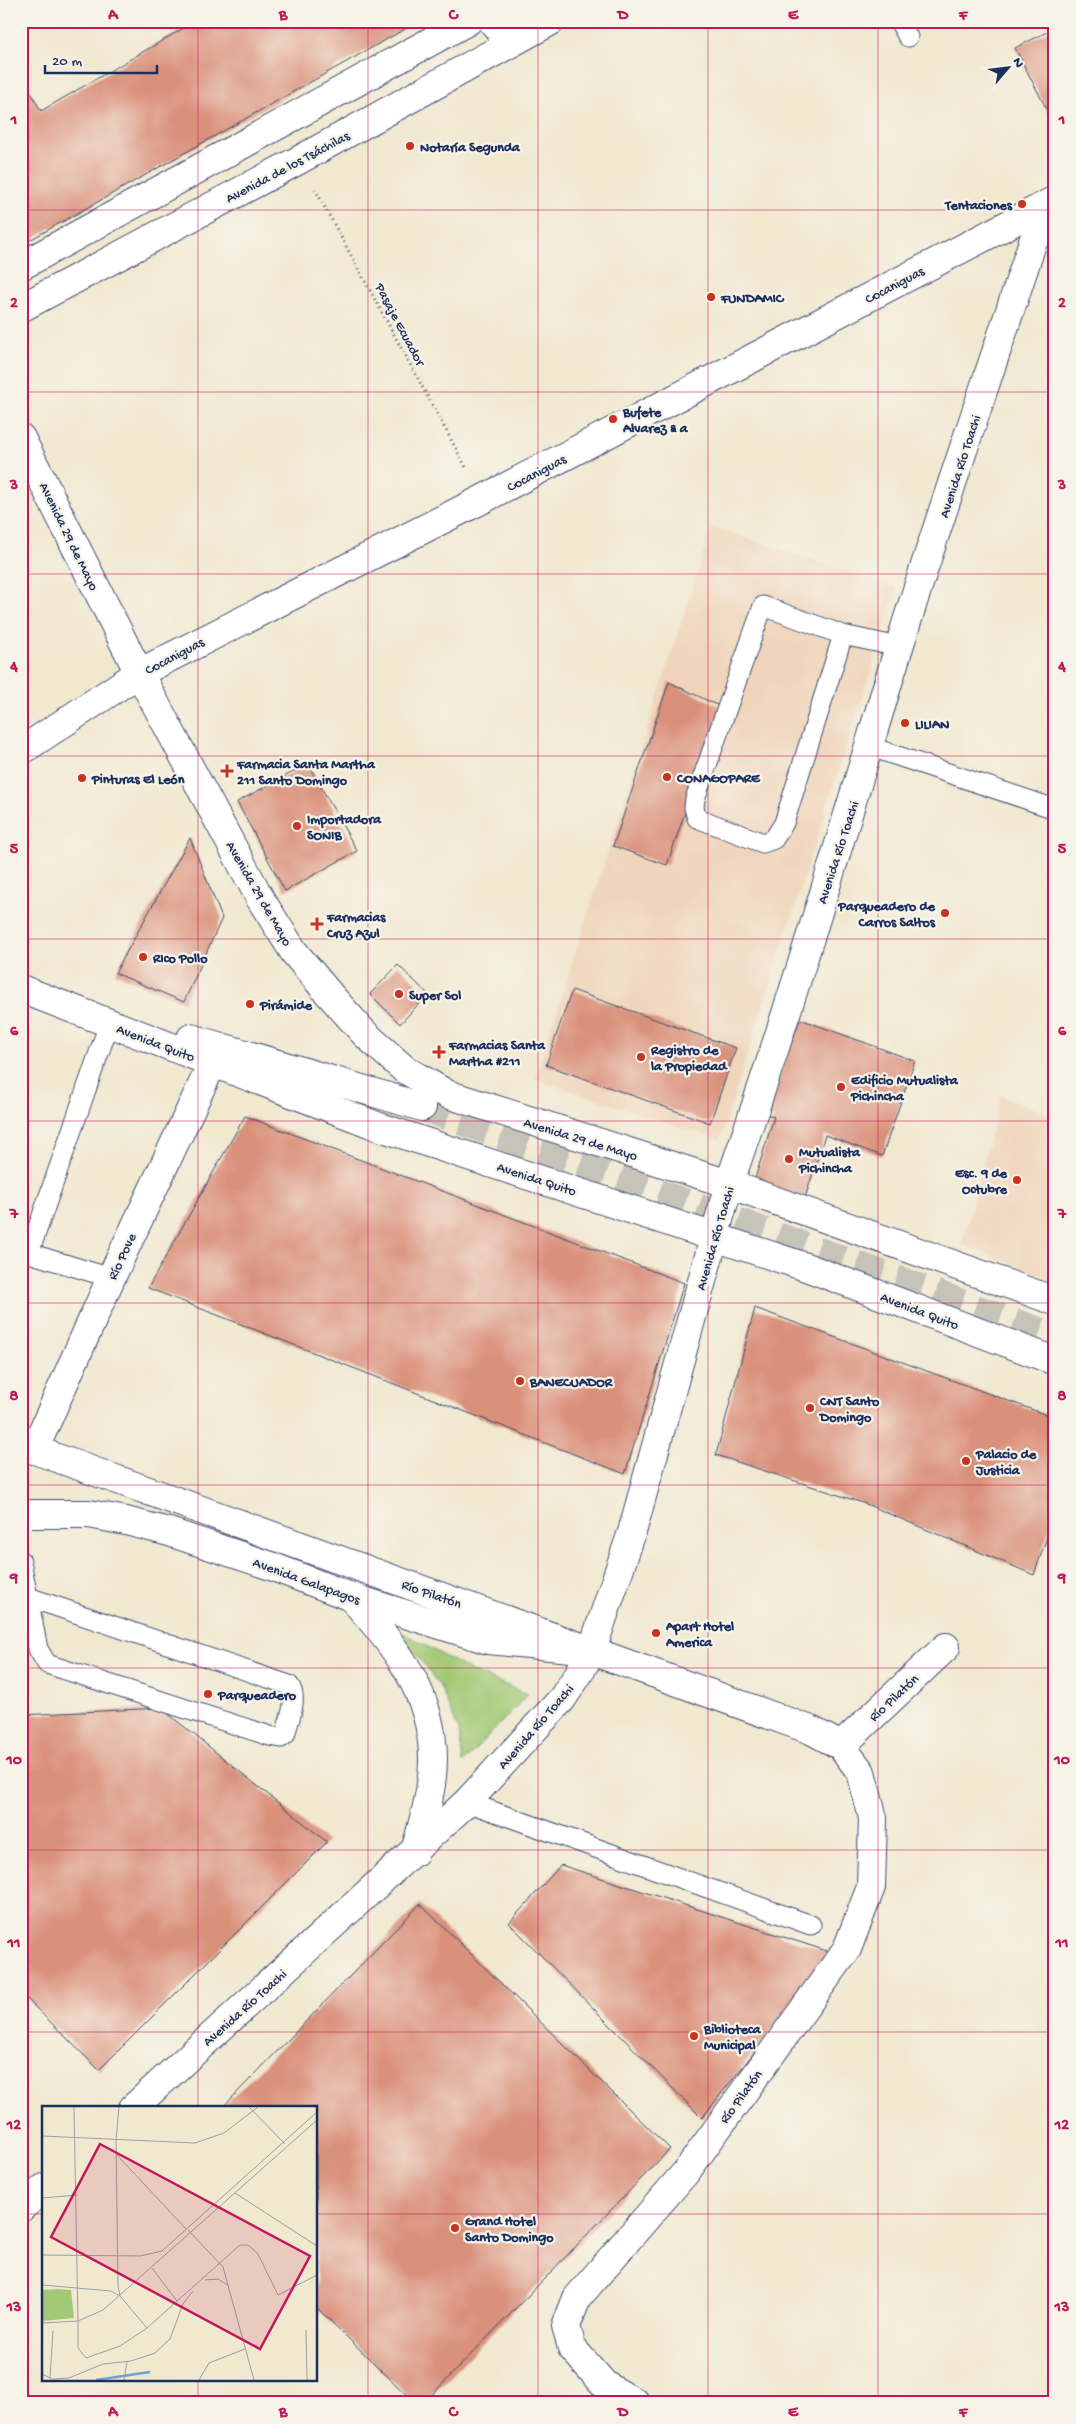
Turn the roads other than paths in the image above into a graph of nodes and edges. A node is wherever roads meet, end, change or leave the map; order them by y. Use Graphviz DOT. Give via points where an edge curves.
graph roads {
  1 [pos="468,21"];
  2 [pos="492,21"];
  3 [pos="551,21"];
  4 [pos="510,43"];
  5 [pos="1055,200"];
  6 [pos="1055,215"];
  7 [pos="21,266"];
  8 [pos="21,308"];
  9 [pos="21,438"];
  10 [pos="843,635"];
  11 [pos="899,647"];
  12 [pos="139,673"];
  13 [pos="870,746"];
  14 [pos="21,751"];
  15 [pos="1055,809"];
  16 [pos="261,900"];
  17 [pos="21,989"];
  18 [pos="101,1021"];
  19 [pos="212,1064"];
  20 [pos="729,1184"];
  21 [pos="715,1236"];
  22 [pos="111,1278"];
  23 [pos="1055,1301"];
  24 [pos="1055,1361"];
  25 [pos="28,1448"];
  26 [pos="21,1514"];
  27 [pos="21,1560"];
  28 [pos="351,1596"];
  29 [pos="28,1597"];
  30 [pos="946,1647"];
  31 [pos="592,1650"];
  32 [pos="841,1746"];
  33 [pos="467,1802"];
  34 [pos="415,1852"];
  35 [pos="811,1925"];
  36 [pos="134,2106"];
  37 [pos="42,2190"];
  38 [pos="21,2208"];
  39 [pos="636,2403"];
  1 -- 7 [label="main road"];
  2 -- 4 [label="main road"];
  3 -- 4 [label="main road, Avenida de los Tsáchilas"];
  4 -- 8 [label="main road, Avenida de los Tsáchilas"];
  5 -- 12 [label="main road, Cocaniguas" via="483,499"];
  6 -- 11 [label="main road, Avenida Río Toachi" via="1034,241"];
  9 -- 12 [label="main road, Avenida 29 de Mayo"];
  10 -- 10 [label="lane" via="762,606 695,799 698,818 763,843 774,839 784,822"];
  10 -- 11 [label="lane"];
  11 -- 13 [label="main road, Avenida Río Toachi"];
  12 -- 14 [label="main road, Cocaniguas"];
  12 -- 16 [label="main road, Avenida 29 de Mayo"];
  13 -- 15 [label="lane"];
  13 -- 20 [label="main road, Avenida Río Toachi"];
  16 -- 18 [label="main road" via="286,964 305,994 330,1023 417,1105 146,1023"];
  16 -- 20 [label="main road, Avenida 29 de Mayo" via="294,952 330,995 365,1034 413,1074 447,1094"];
  17 -- 18 [label="main road, Avenida Quito"];
  18 -- 19 [label="main road, Avenida Quito"];
  18 -- 22 [label="lane" via="29,1252"];
  19 -- 21 [label="main road, Avenida Quito" via="377,1126"];
  19 -- 22 [label="main road, Río Pove"];
  20 -- 21 [label="main road, Avenida Río Toachi"];
  20 -- 23 [label="main road"];
  21 -- 24 [label="main road, Avenida Quito"];
  21 -- 31 [label="main road, Avenida Río Toachi" via="632,1532"];
  22 -- 25 [label="main road, Río Pove"];
  25 -- 31 [label="main road, Río Pilatón"];
  26 -- 28 [label="main road, Avenida Galapagos" via="89,1514 160,1530"];
  27 -- 29 [label="lane"];
  28 -- 31 [label="main road, Avenida Galapagos" via="488,1640"];
  28 -- 34 [label="main road" via="396,1649 419,1690 428,1715 432,1743 431,1776"];
  29 -- 29 [label="lane" via="38,1649 54,1667 270,1736 286,1736 294,1700 289,1685"];
  30 -- 32 [label="main road, Río Pilatón"];
  31 -- 32 [label="main road, Río Pilatón" via="811,1730"];
  31 -- 33 [label="main road, Avenida Río Toachi" via="562,1699"];
  32 -- 39 [label="main road, Río Pilatón" via="861,1772 873,1818 871,1888 847,1949 686,2172 577,2298 566,2326 572,2348 605,2385"];
  33 -- 34 [label="main road, Avenida Río Toachi"];
  33 -- 35 [label="lane"];
  34 -- 36 [label="main road, Avenida Río Toachi"];
  37 -- 38 [label="main road"];
}
